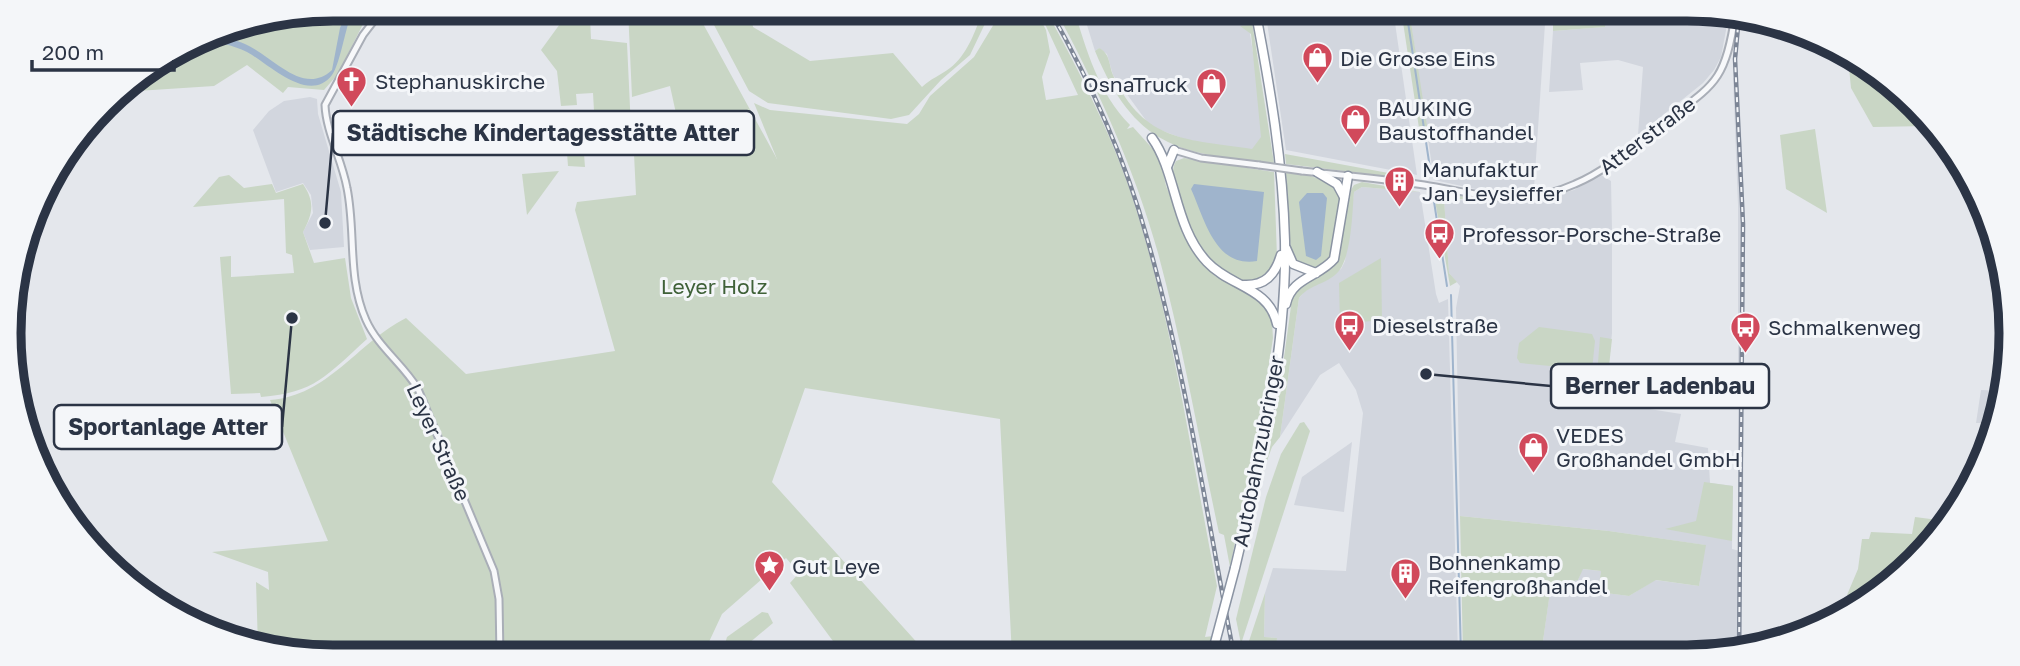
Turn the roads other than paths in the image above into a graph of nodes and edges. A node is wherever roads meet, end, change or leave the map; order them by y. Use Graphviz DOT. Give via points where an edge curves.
graph roads {
  1 [pos="374,21"];
  2 [pos="1257,21"];
  3 [pos="1733,25"];
  4 [pos="1152,138"];
  5 [pos="1174,150"];
  6 [pos="1166,169"];
  7 [pos="1317,172"];
  8 [pos="1348,176"];
  9 [pos="1344,197"];
  10 [pos="1285,243"];
  11 [pos="1316,273"];
  12 [pos="1242,285"];
  13 [pos="1279,334"];
  14 [pos="500,645"];
  15 [pos="1215,645"];
  1 -- 14 [label="street, Leyer Straße" via="325,104 349,194 354,275 367,321 418,389 484,544 499,599"];
  2 -- 10 [label="highway" via="1278,148"];
  3 -- 8 [label="street, Atterstraße" via="1728,58 1714,82 1594,175 1558,191 1522,198 1477,197"];
  4 -- 6 [label="highway"];
  5 -- 6 [label="highway"];
  5 -- 7 [label="street, Atterstraße, bridge" via="1201,158"];
  6 -- 12 [label="highway" via="1197,250 1217,271"];
  7 -- 8 [label="street, Atterstraße"];
  7 -- 9 [label="highway" via="1337,184"];
  8 -- 9 [label="highway"];
  9 -- 11 [label="highway" via="1334,259"];
  10 -- 11 [label="highway" via="1293,264"];
  10 -- 12 [label="highway" via="1274,274 1261,284"];
  10 -- 13 [label="highway"];
  11 -- 13 [label="highway" via="1290,291"];
  12 -- 13 [label="highway" via="1269,303"];
  13 -- 15 [label="highway, Autobahnzubringer, bridge" via="1260,453"];
}
